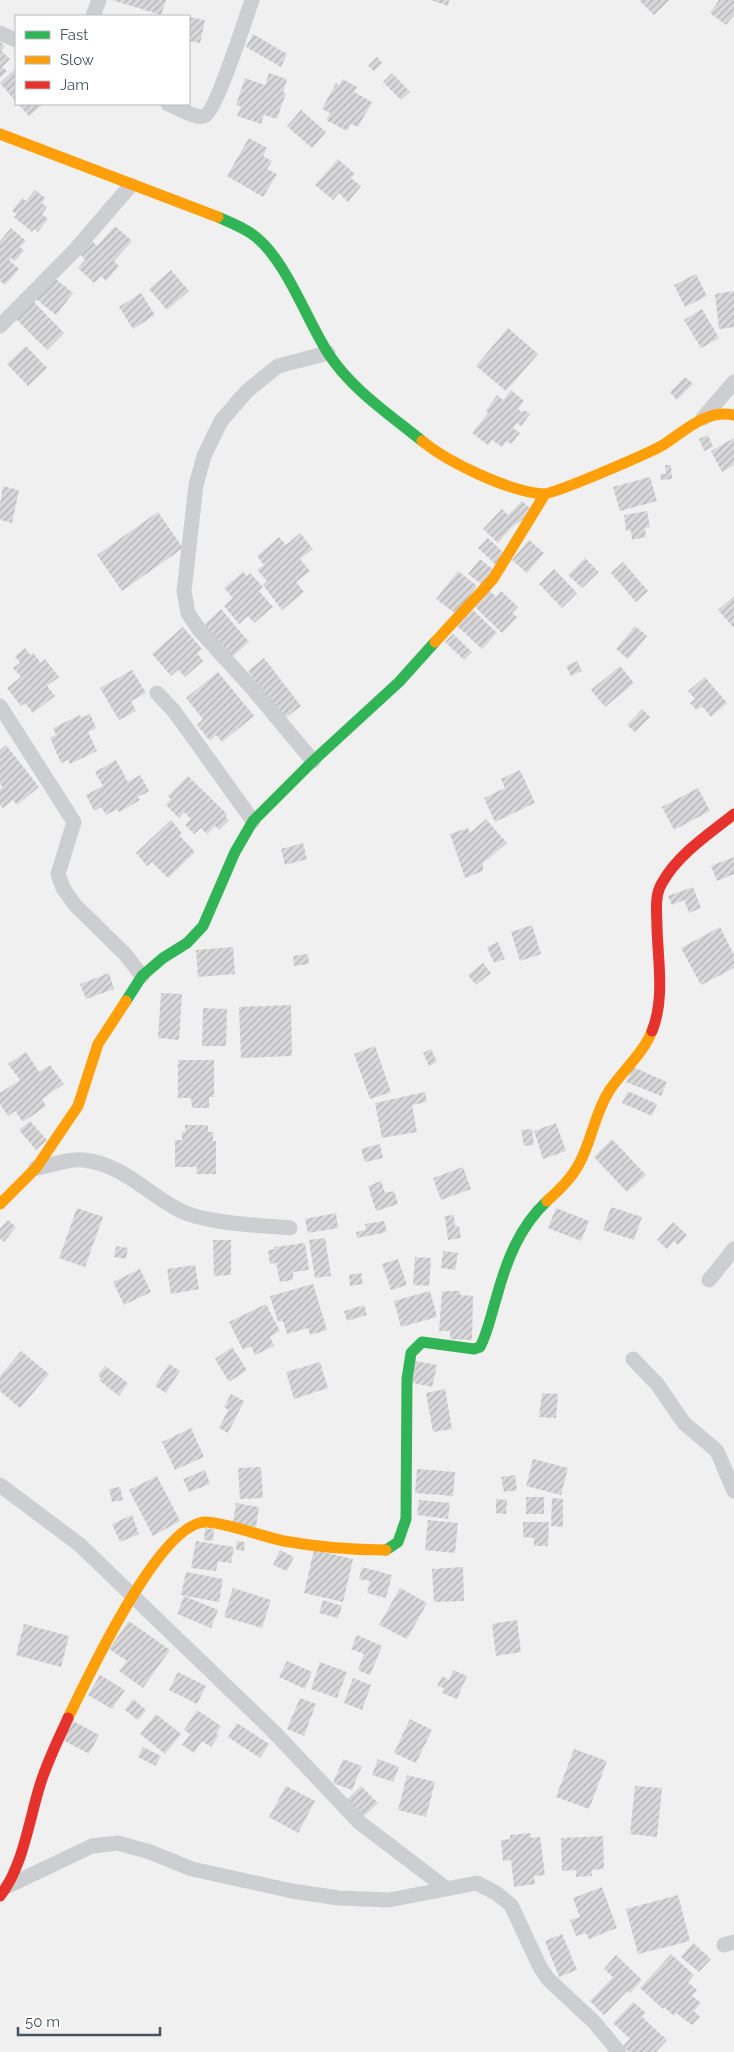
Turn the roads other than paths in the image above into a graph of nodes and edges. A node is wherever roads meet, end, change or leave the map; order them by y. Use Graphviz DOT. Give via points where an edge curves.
graph roads {
  1 [pos="99,0"];
  2 [pos="252,0"];
  3 [pos="93,15"];
  4 [pos="0,33"];
  5 [pos="15,40"];
  6 [pos="170,105"];
  7 [pos="0,134"];
  8 [pos="131,185"];
  9 [pos="0,326"];
  10 [pos="328,353"];
  11 [pos="734,382"];
  12 [pos="734,415"];
  13 [pos="703,418"];
  14 [pos="545,494"];
  15 [pos="157,693"];
  16 [pos="0,706"];
  17 [pos="313,760"];
  18 [pos="734,814"];
  19 [pos="253,821"];
  20 [pos="142,976"];
  21 [pos="36,1168"];
  22 [pos="0,1204"];
  23 [pos="290,1228"];
  24 [pos="734,1249"];
  25 [pos="709,1280"];
  26 [pos="634,1359"];
  27 [pos="0,1485"];
  28 [pos="734,1491"];
  29 [pos="132,1596"];
  30 [pos="447,1889"];
  31 [pos="4,1891"];
  32 [pos="619,2052"];
  1 -- 3 [label="street"];
  2 -- 6 [label="street" via="210,112 197,116"];
  4 -- 5 [label="street"];
  7 -- 8 [label="street"];
  8 -- 9 [label="street" via="75,250"];
  8 -- 10 [label="street" via="219,216 252,234 266,246 284,273"];
  10 -- 14 [label="street" via="352,384 432,449 499,484"];
  10 -- 17 [label="street" via="278,366 247,391 221,421 204,456 196,485 184,591 188,613 200,631"];
  11 -- 13 [label="street"];
  12 -- 13 [label="street" via="724,413"];
  13 -- 14 [label="street" via="661,446"];
  14 -- 17 [label="street" via="493,579 399,682"];
  15 -- 19 [label="street" via="174,711"];
  16 -- 20 [label="street" via="74,822 58,874 63,888"];
  17 -- 19 [label="street"];
  18 -- 29 [label="street" via="672,868 660,886 656,908 659,1006 654,1027 646,1045 609,1091 586,1152 574,1173 518,1236 480,1346 474,1349 422,1342 411,1353 407,1379 406,1519 398,1542 386,1550 369,1550 285,1541 205,1522 186,1529 166,1549"];
  19 -- 20 [label="street" via="235,852 203,926 187,943"];
  20 -- 21 [label="street" via="98,1044 78,1106"];
  21 -- 22 [label="street"];
  21 -- 23 [label="street" via="84,1160 131,1176 182,1211 227,1222"];
  24 -- 25 [label="street"];
  26 -- 28 [label="street" via="657,1384 684,1423 717,1451"];
  27 -- 29 [label="street" via="80,1545"];
  29 -- 30 [label="street" via="274,1732 359,1822"];
  29 -- 31 [label="street" via="57,1742 40,1784 27,1834"];
  30 -- 31 [label="street" via="389,1900 338,1898 192,1869 118,1843 92,1846"];
  30 -- 32 [label="street" via="477,1883 496,1892 511,1906 548,1979 594,2022"];
}
